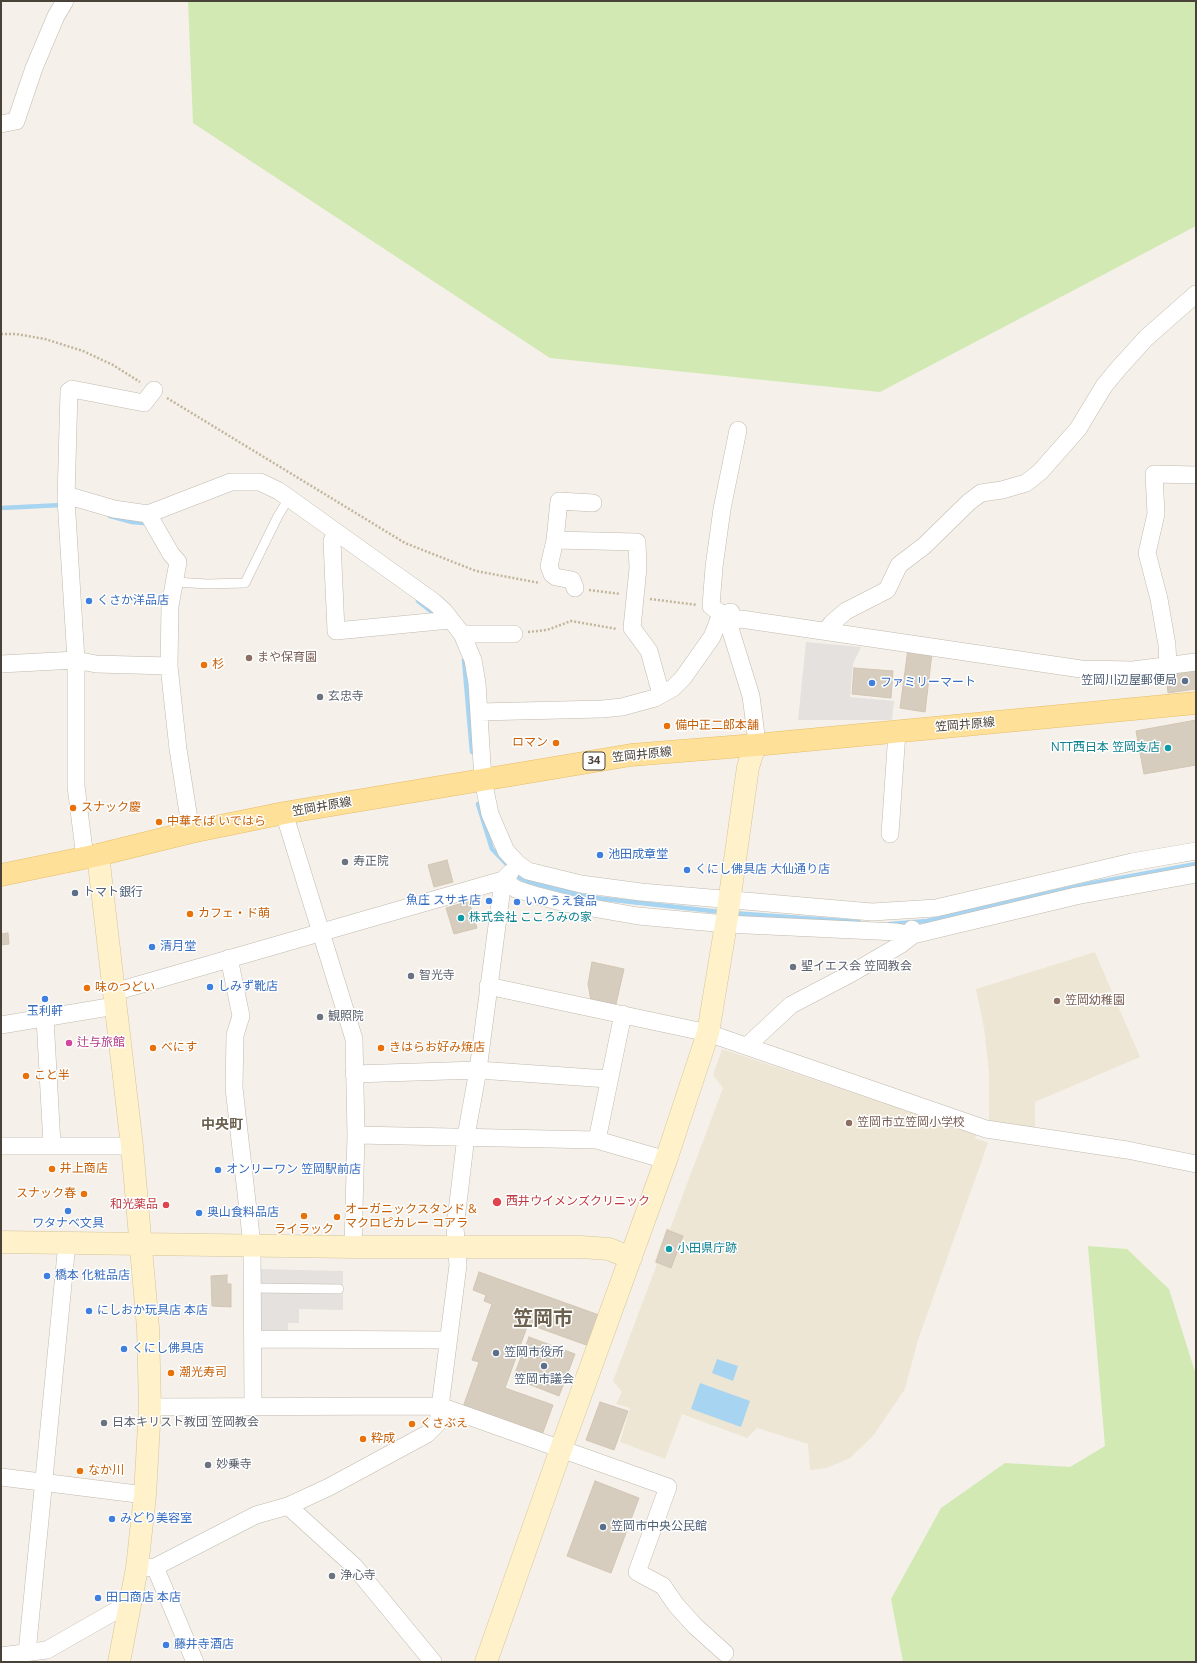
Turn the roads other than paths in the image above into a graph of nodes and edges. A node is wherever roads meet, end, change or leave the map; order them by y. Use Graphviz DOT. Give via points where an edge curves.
graph roads {
  1 [pos="65,1"];
  2 [pos="1,124"];
  3 [pos="1196,294"];
  4 [pos="154,390"];
  5 [pos="738,430"];
  6 [pos="1196,475"];
  7 [pos="66,502"];
  8 [pos="287,502"];
  9 [pos="593,503"];
  10 [pos="150,518"];
  11 [pos="334,536"];
  12 [pos="555,540"];
  13 [pos="175,582"];
  14 [pos="575,588"];
  15 [pos="727,619"];
  16 [pos="442,620"];
  17 [pos="826,631"];
  18 [pos="462,634"];
  19 [pos="514,634"];
  20 [pos="76,660"];
  21 [pos="1196,662"];
  22 [pos="1,664"];
  23 [pos="170,666"];
  24 [pos="1168,667"];
  25 [pos="661,694"];
  26 [pos="1196,703"];
  27 [pos="479,712"];
  28 [pos="897,732"];
  29 [pos="755,745"];
  30 [pos="483,780"];
  31 [pos="284,813"];
  32 [pos="191,832"];
  33 [pos="890,834"];
  34 [pos="1196,851"];
  35 [pos="91,856"];
  36 [pos="511,872"];
  37 [pos="1196,874"];
  38 [pos="1,875"];
  39 [pos="1074,886"];
  40 [pos="579,894"];
  41 [pos="640,903"];
  42 [pos="997,905"];
  43 [pos="728,912"];
  44 [pos="821,919"];
  45 [pos="912,923"];
  46 [pos="320,932"];
  47 [pos="229,958"];
  48 [pos="488,986"];
  49 [pos="115,999"];
  50 [pos="623,1014"];
  51 [pos="45,1018"];
  52 [pos="1,1025"];
  53 [pos="708,1033"];
  54 [pos="748,1046"];
  55 [pos="478,1070"];
  56 [pos="354,1074"];
  57 [pos="608,1079"];
  58 [pos="356,1135"];
  59 [pos="466,1136"];
  60 [pos="596,1140"];
  61 [pos="52,1145"];
  62 [pos="1,1146"];
  63 [pos="132,1146"];
  64 [pos="666,1160"];
  65 [pos="1196,1164"];
  66 [pos="1,1242"];
  67 [pos="67,1243"];
  68 [pos="141,1244"];
  69 [pos="252,1245"];
  70 [pos="456,1246"];
  71 [pos="353,1247"];
  72 [pos="631,1258"];
  73 [pos="253,1288"];
  74 [pos="339,1289"];
  75 [pos="254,1339"];
  76 [pos="448,1340"];
  77 [pos="253,1405"];
  78 [pos="440,1406"];
  79 [pos="150,1407"];
  80 [pos="561,1449"];
  81 [pos="1,1477"];
  82 [pos="43,1482"];
  83 [pos="145,1495"];
  84 [pos="288,1506"];
  85 [pos="146,1568"];
  86 [pos="130,1606"];
  87 [pos="27,1653"];
  88 [pos="725,1653"];
  89 [pos="1,1656"];
  90 [pos="119,1662"];
  91 [pos="194,1662"];
  92 [pos="433,1662"];
  93 [pos="486,1662"];
  1 -- 2 [label="street" via="47,36 16,121"];
  3 -- 17 [label="street" via="1146,338 1118,369 1104,386 1078,429 1040,472 1026,483 981,493 924,546 899,565 887,590 846,611"];
  4 -- 7 [label="street" via="144,403 72,389 69,391"];
  5 -- 15 [label="street" via="722,509 711,606"];
  6 -- 24 [label="street" via="1154,474 1156,514 1147,553 1159,599"];
  7 -- 10 [label="street" via="114,509"];
  7 -- 20 [label="street"];
  8 -- 10 [label="street" via="269,486 260,482 231,482"];
  8 -- 11 [label="street"];
  8 -- 13 [label="lane" via="246,583"];
  9 -- 12 [label="street" via="558,500"];
  10 -- 13 [label="street" via="178,562"];
  11 -- 16 [label="street" via="434,602"];
  11 -- 16 [label="street" via="336,630"];
  12 -- 14 [label="street" via="549,566 552,574 572,580"];
  12 -- 25 [label="street" via="637,542 638,568 632,628 649,651"];
  13 -- 23 [label="street" via="170,606"];
  15 -- 17 [label="street"];
  15 -- 25 [label="street" via="683,678 673,688"];
  15 -- 29 [label="street" via="751,696"];
  16 -- 18 [label="street"];
  17 -- 24 [label="street" via="1081,669 1132,670"];
  18 -- 19 [label="street"];
  18 -- 27 [label="street" via="472,660"];
  20 -- 22 [label="street"];
  20 -- 23 [label="street" via="96,664"];
  20 -- 35 [label="street" via="76,786"];
  21 -- 24 [label="street"];
  23 -- 32 [label="street" via="178,749"];
  25 -- 27 [label="street" via="642,703 602,709"];
  26 -- 28 [label="main road, 笠岡井原線 / 34"];
  27 -- 30 [label="street"];
  28 -- 29 [label="main road, 笠岡井原線 / 34"];
  28 -- 33 [label="street"];
  29 -- 30 [label="main road, 笠岡井原線 / 34" via="631,754"];
  29 -- 43 [label="street" via="748,767"];
  30 -- 31 [label="main road, 笠岡井原線 / 34"];
  30 -- 36 [label="street" via="490,814 506,851"];
  31 -- 32 [label="main road, 笠岡井原線 / 34"];
  31 -- 46 [label="street"];
  32 -- 35 [label="main road, 笠岡井原線 / 34"];
  34 -- 39 [label="street" via="1132,862"];
  35 -- 38 [label="main road, 笠岡井原線 / 34"];
  35 -- 49 [label="street"];
  36 -- 40 [label="street" via="528,871"];
  36 -- 46 [label="street"];
  36 -- 48 [label="street"];
  37 -- 39 [label="street"];
  39 -- 42 [label="street"];
  40 -- 41 [label="street"];
  40 -- 41 [label="street"];
  41 -- 43 [label="street"];
  41 -- 43 [label="street"];
  42 -- 45 [label="street"];
  42 -- 45 [label="street" via="936,908"];
  43 -- 44 [label="street"];
  43 -- 44 [label="street"];
  43 -- 53 [label="street"];
  44 -- 45 [label="street" via="872,912"];
  44 -- 45 [label="street" via="897,932"];
  45 -- 54 [label="street" via="852,973 791,1005"];
  46 -- 47 [label="street"];
  46 -- 56 [label="street" via="354,1039"];
  47 -- 49 [label="street"];
  47 -- 69 [label="street" via="241,1016 235,1035 234,1088"];
  48 -- 50 [label="street"];
  48 -- 55 [label="street"];
  49 -- 51 [label="street"];
  49 -- 63 [label="street"];
  50 -- 53 [label="street"];
  50 -- 57 [label="street"];
  51 -- 52 [label="street"];
  51 -- 61 [label="street"];
  53 -- 54 [label="street"];
  53 -- 64 [label="street"];
  54 -- 65 [label="street" via="986,1129 1127,1150"];
  55 -- 56 [label="street"];
  55 -- 57 [label="street"];
  55 -- 59 [label="street"];
  56 -- 58 [label="street"];
  57 -- 60 [label="street"];
  58 -- 59 [label="street"];
  58 -- 71 [label="street"];
  59 -- 60 [label="street"];
  59 -- 70 [label="street" via="455,1228"];
  60 -- 64 [label="street"];
  61 -- 62 [label="street"];
  61 -- 63 [label="street"];
  63 -- 68 [label="street"];
  64 -- 72 [label="street"];
  66 -- 67 [label="street"];
  67 -- 68 [label="street"];
  67 -- 82 [label="street"];
  68 -- 69 [label="street"];
  68 -- 79 [label="street" via="148,1328"];
  69 -- 71 [label="street"];
  69 -- 73 [label="street"];
  70 -- 71 [label="street"];
  70 -- 72 [label="street" via="581,1247 609,1250"];
  70 -- 76 [label="street" via="458,1265"];
  72 -- 80 [label="street"];
  73 -- 74 [label="lane"];
  73 -- 75 [label="street"];
  75 -- 76 [label="street"];
  75 -- 77 [label="street"];
  76 -- 78 [label="street"];
  77 -- 78 [label="street"];
  77 -- 79 [label="street"];
  78 -- 80 [label="street"];
  78 -- 84 [label="street" via="438,1424 428,1434"];
  79 -- 83 [label="street"];
  80 -- 88 [label="street" via="668,1487 636,1572 663,1586 695,1626"];
  80 -- 93 [label="street"];
  81 -- 82 [label="street"];
  82 -- 83 [label="street"];
  82 -- 87 [label="street"];
  83 -- 85 [label="street"];
  84 -- 85 [label="street" via="256,1515"];
  84 -- 92 [label="street" via="354,1566"];
  85 -- 86 [label="street"];
  85 -- 91 [label="street"];
  86 -- 87 [label="street" via="116,1610 47,1650"];
  86 -- 90 [label="street"];
  87 -- 89 [label="street"];
}
